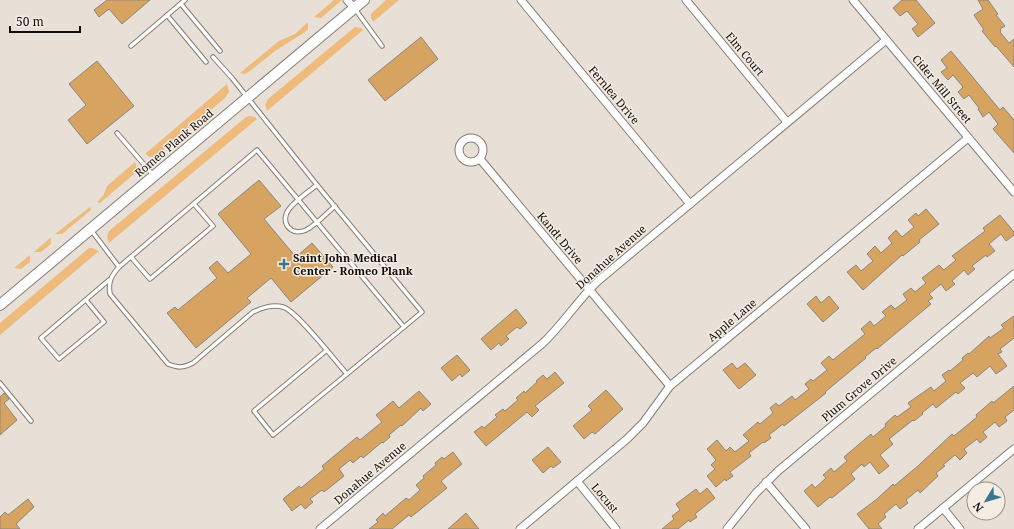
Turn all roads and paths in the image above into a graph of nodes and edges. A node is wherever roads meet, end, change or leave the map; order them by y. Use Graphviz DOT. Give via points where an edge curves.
graph roads {
  1 [pos="185,0"];
  2 [pos="346,0"];
  3 [pos="364,0"];
  4 [pos="521,0"];
  5 [pos="686,0"];
  6 [pos="853,0"];
  7 [pos="181,4"];
  8 [pos="354,8"];
  9 [pos="168,15"];
  10 [pos="886,40"];
  11 [pos="131,46"];
  12 [pos="382,46"];
  13 [pos="220,51"];
  14 [pos="213,57"];
  15 [pos="206,62"];
  16 [pos="248,97"];
  17 [pos="788,122"];
  18 [pos="117,133"];
  19 [pos="968,138"];
  20 [pos="480,159"];
  21 [pos="154,176"];
  22 [pos="317,185"];
  23 [pos="1014,192"];
  24 [pos="299,200"];
  25 [pos="194,204"];
  26 [pos="690,204"];
  27 [pos="335,206"];
  28 [pos="316,222"];
  29 [pos="90,230"];
  30 [pos="131,257"];
  31 [pos="119,267"];
  32 [pos="1014,274"];
  33 [pos="110,280"];
  34 [pos="589,289"];
  35 [pos="86,300"];
  36 [pos="0,305"];
  37 [pos="404,327"];
  38 [pos="327,350"];
  39 [pos="346,374"];
  40 [pos="0,383"];
  41 [pos="670,386"];
  42 [pos="31,421"];
  43 [pos="1014,449"];
  44 [pos="577,481"];
  45 [pos="766,482"];
  46 [pos="943,508"];
  47 [pos="320,529"];
  48 [pos="520,529"];
  49 [pos="616,529"];
  50 [pos="727,529"];
  51 [pos="806,529"];
  52 [pos="918,529"];
  53 [pos="960,529"];
  1 -- 7 [label="lane"];
  2 -- 8 [label="street"];
  3 -- 8 [label="main road, Romeo Plank Road"];
  4 -- 26 [label="street, Fernlea Drive"];
  5 -- 17 [label="street, Elm Court"];
  6 -- 10 [label="street, Cider Mill Street"];
  7 -- 9 [label="lane"];
  7 -- 13 [label="lane"];
  8 -- 12 [label="lane"];
  8 -- 16 [label="main road, Romeo Plank Road"];
  9 -- 11 [label="lane"];
  9 -- 15 [label="lane"];
  10 -- 17 [label="street, Donahue Avenue"];
  10 -- 19 [label="street, Cider Mill Street"];
  14 -- 16 [label="lane"];
  16 -- 21 [label="main road, Romeo Plank Road"];
  16 -- 22 [label="lane"];
  17 -- 26 [label="street, Donahue Avenue"];
  18 -- 21 [label="lane"];
  19 -- 23 [label="street, Cider Mill Street"];
  19 -- 41 [label="street, Apple Lane"];
  20 -- 34 [label="street, Kandt Drive"];
  21 -- 29 [label="main road, Romeo Plank Road"];
  22 -- 24 [label="lane"];
  22 -- 27 [label="lane"];
  24 -- 25 [label="lane" via="257,150"];
  24 -- 28 [label="lane"];
  24 -- 28 [label="lane" via="289,208 286,215 287,228 300,232"];
  25 -- 30 [label="lane"];
  25 -- 30 [label="lane" via="213,226 150,279"];
  26 -- 34 [label="street, Donahue Avenue"];
  27 -- 28 [label="lane"];
  27 -- 37 [label="lane" via="422,312"];
  28 -- 37 [label="lane"];
  29 -- 31 [label="lane"];
  29 -- 36 [label="main road, Romeo Plank Road"];
  30 -- 31 [label="lane"];
  31 -- 33 [label="lane"];
  32 -- 45 [label="street, Plum Grove Drive"];
  33 -- 35 [label="lane"];
  33 -- 38 [label="lane" via="110,294 168,364 177,367 184,368 193,363 253,312 263,307 284,307 293,312"];
  34 -- 41 [label="street, Kandt Drive"];
  34 -- 47 [label="street, Donahue Avenue" via="543,343"];
  35 -- 35 [label="lane" via="41,338 59,359 104,322"];
  37 -- 39 [label="lane"];
  38 -- 39 [label="lane"];
  38 -- 39 [label="lane" via="254,411 273,435"];
  40 -- 42 [label="lane"];
  41 -- 44 [label="street, Apple Lane" via="636,431"];
  43 -- 46 [label="street"];
  44 -- 48 [label="street, Apple Lane"];
  44 -- 49 [label="street, Locust"];
  45 -- 50 [label="street, Plum Grove Drive"];
  45 -- 51 [label="street"];
  46 -- 52 [label="street"];
  46 -- 53 [label="street"];
}
